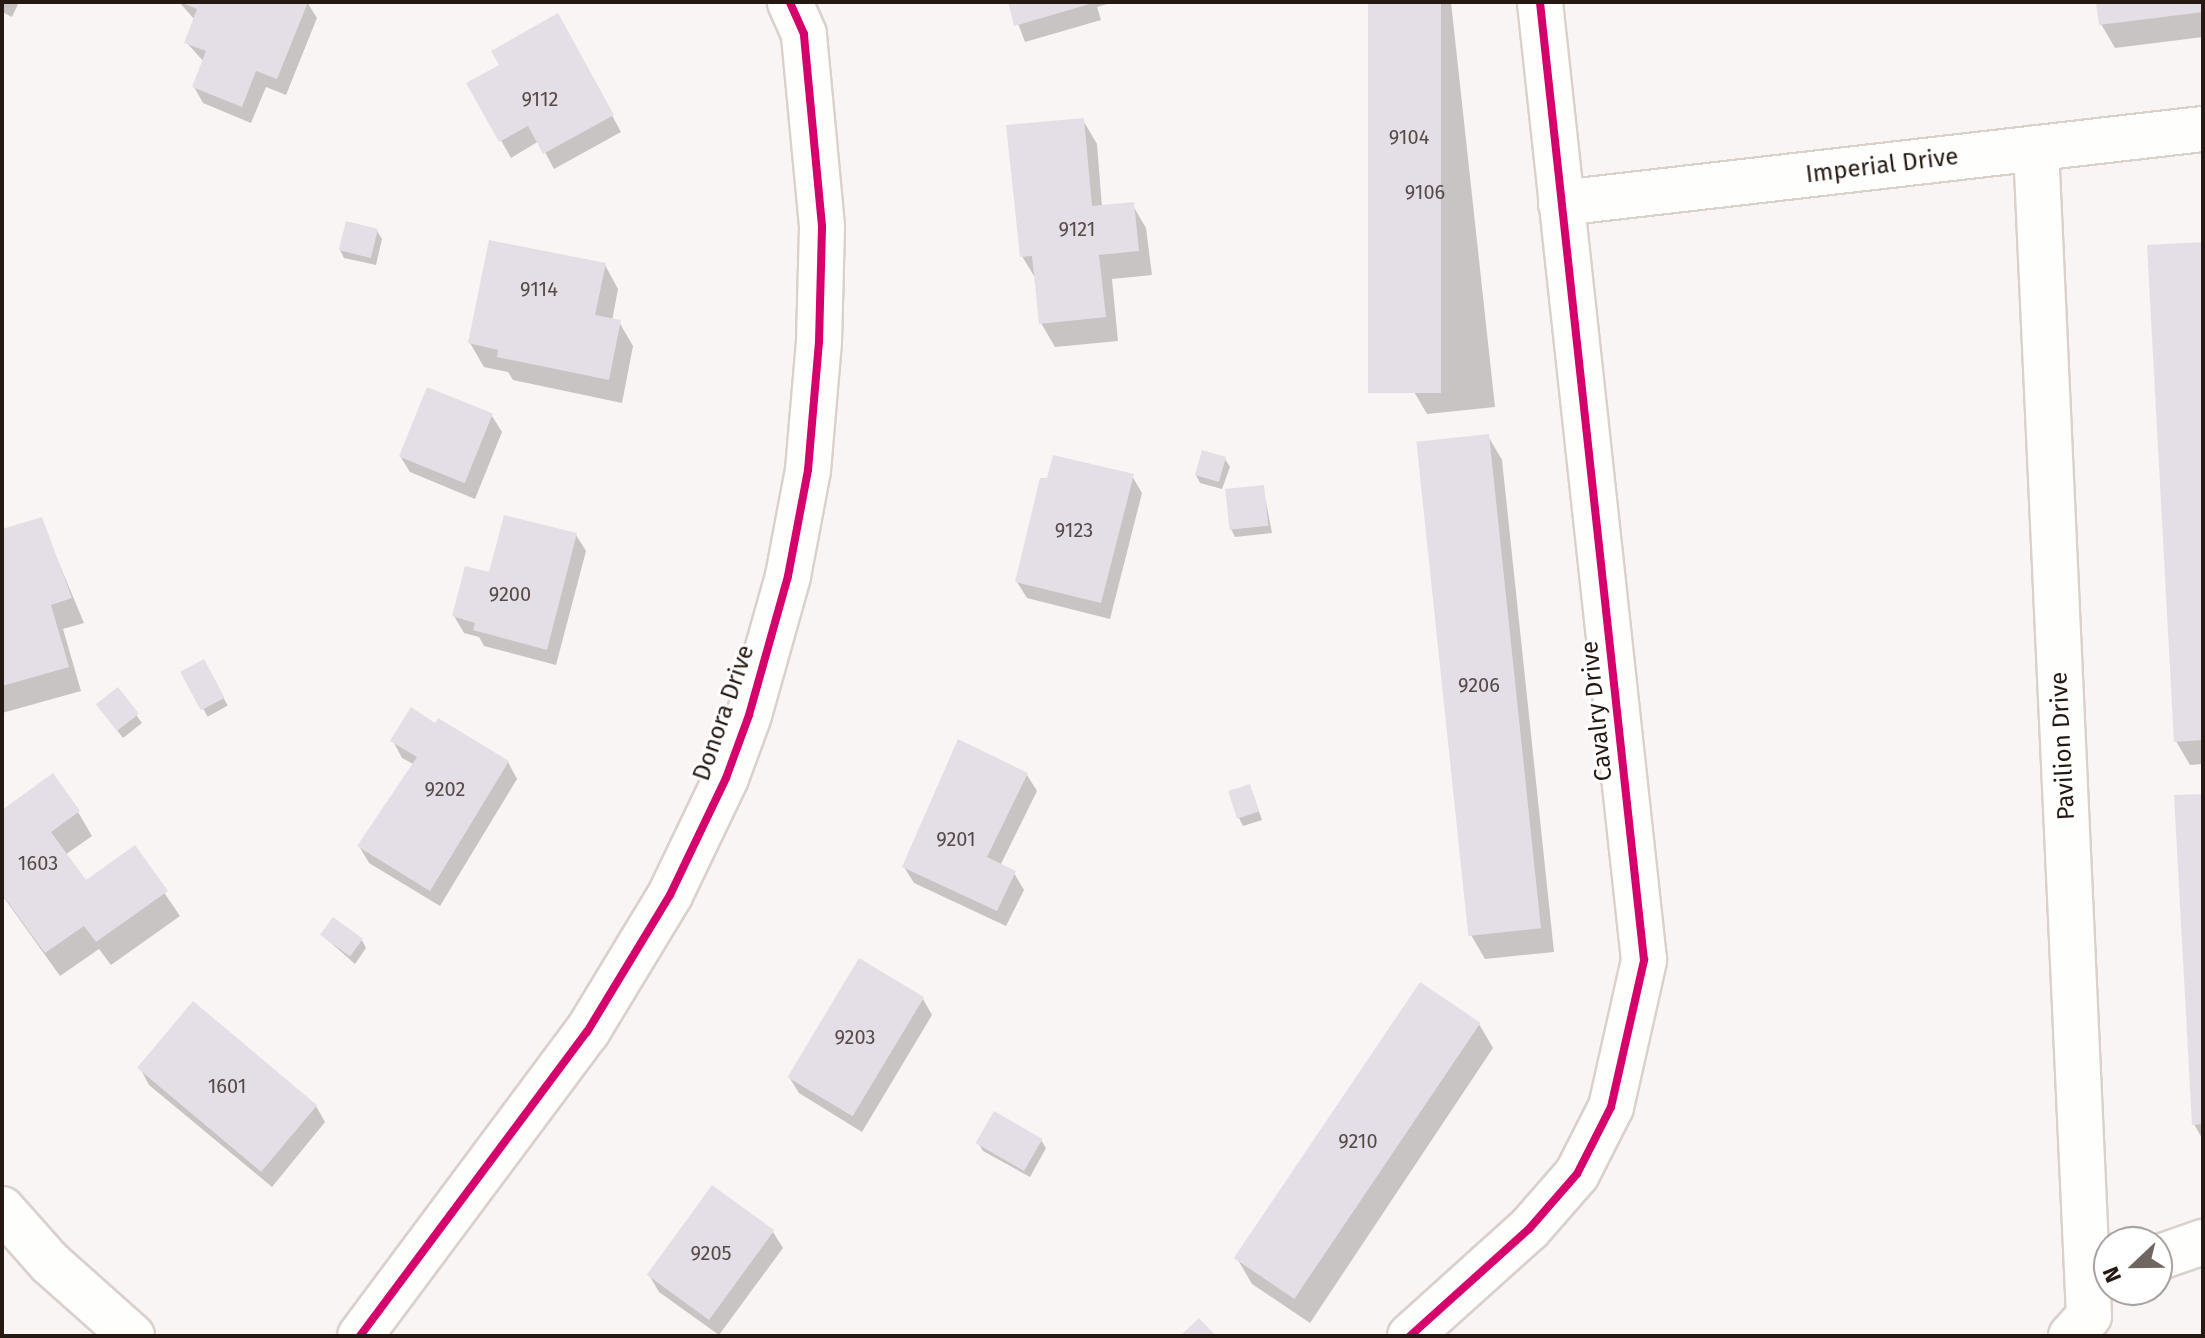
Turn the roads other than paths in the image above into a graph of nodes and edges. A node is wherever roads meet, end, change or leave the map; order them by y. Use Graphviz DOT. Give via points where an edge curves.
graph roads {
  1 [pos="790,2"];
  2 [pos="1540,2"];
  3 [pos="2203,129"];
  4 [pos="2036,148"];
  5 [pos="1561,203"];
  6 [pos="2,1209"];
  7 [pos="2203,1242"];
  8 [pos="2173,1252"];
  9 [pos="2089,1313"];
  10 [pos="132,1336"];
  11 [pos="360,1336"];
  12 [pos="1410,1336"];
  1 -- 11 [label="street, Donora Drive" via="804,34 822,226 819,342 808,470 788,576 749,715 726,778 670,895 587,1032"];
  2 -- 5 [label="street, Cavalry Drive"];
  3 -- 4 [label="street, Imperial Drive"];
  4 -- 5 [label="street, Imperial Drive"];
  4 -- 9 [label="street, Pavilion Drive"];
  5 -- 12 [label="street, Cavalry Drive" via="1644,960 1611,1107 1577,1174 1529,1229"];
  6 -- 10 [label="street" via="50,1263"];
  7 -- 8 [label="street"];
}
